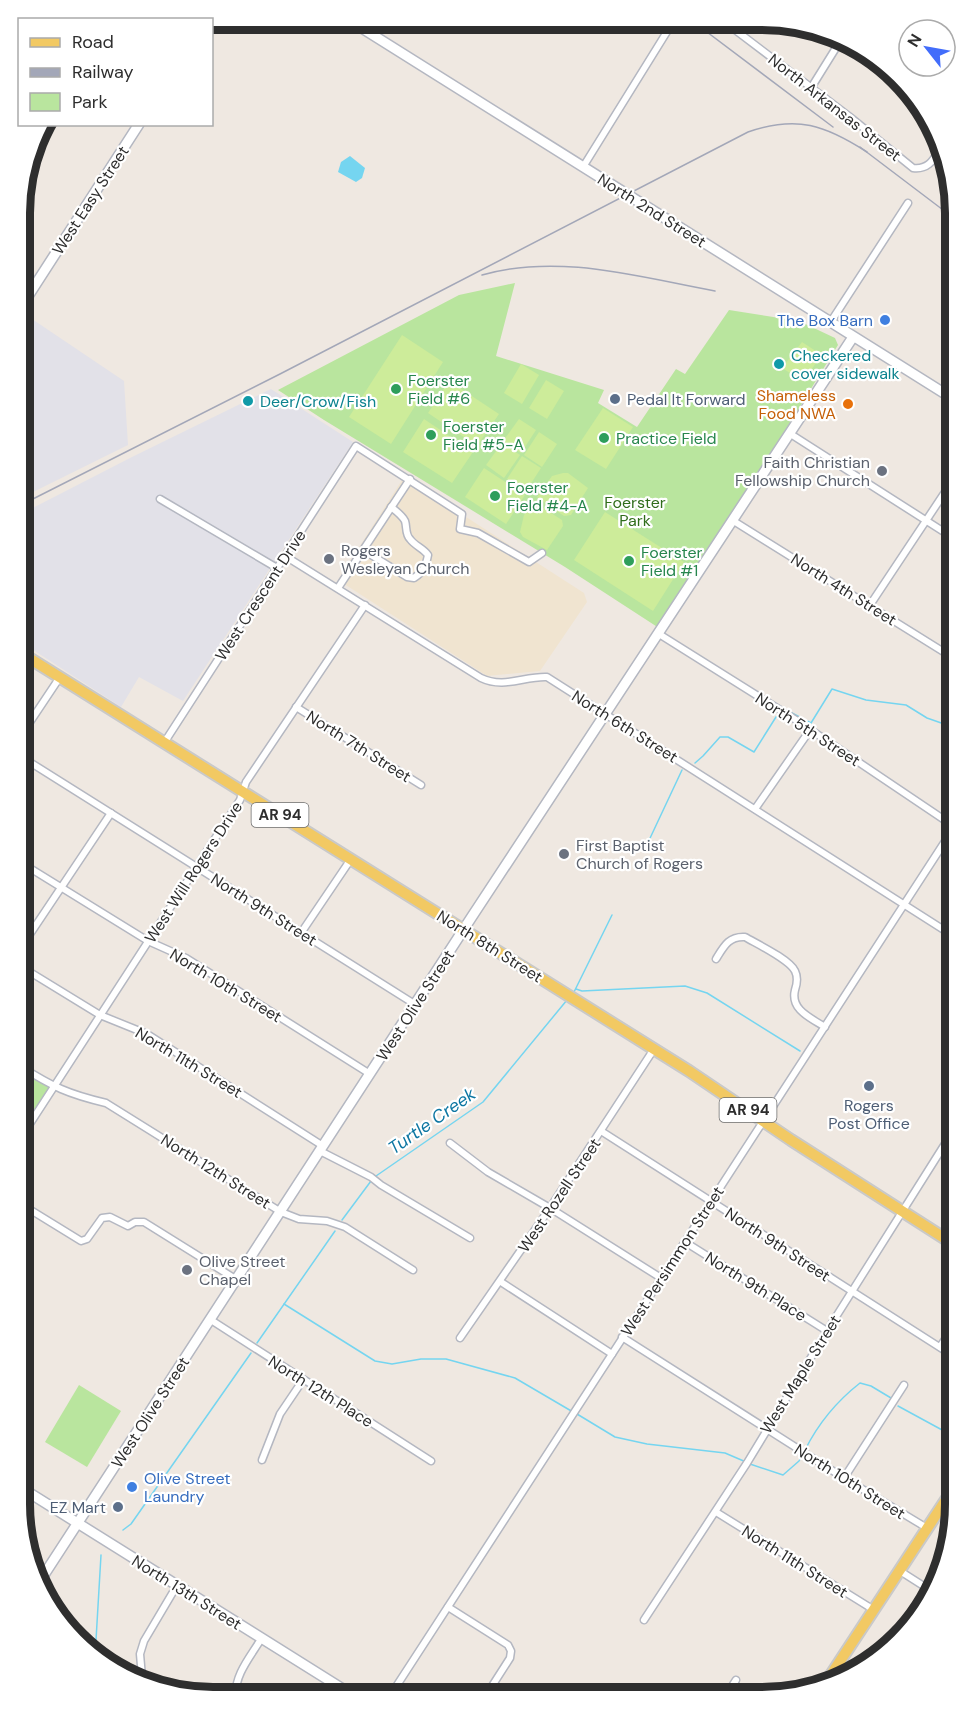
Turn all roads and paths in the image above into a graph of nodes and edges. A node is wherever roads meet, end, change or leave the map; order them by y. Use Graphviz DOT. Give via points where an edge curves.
graph roads {
  1 [pos="365,30"];
  2 [pos="668,30"];
  3 [pos="737,30"];
  4 [pos="836,46"];
  5 [pos="811,88"];
  6 [pos="138,126"];
  7 [pos="935,155"];
  8 [pos="583,167"];
  9 [pos="908,203"];
  10 [pos="30,293"];
  11 [pos="830,323"];
  12 [pos="853,337"];
  13 [pos="945,393"];
  14 [pos="789,433"];
  15 [pos="410,479"];
  16 [pos="945,493"];
  17 [pos="160,499"];
  18 [pos="391,507"];
  19 [pos="732,520"];
  20 [pos="927,521"];
  21 [pos="945,533"];
  22 [pos="363,550"];
  23 [pos="542,553"];
  24 [pos="285,556"];
  25 [pos="277,568"];
  26 [pos="338,588"];
  27 [pos="365,605"];
  28 [pos="870,605"];
  29 [pos="659,634"];
  30 [pos="945,650"];
  31 [pos="30,659"];
  32 [pos="60,677"];
  33 [pos="296,707"];
  34 [pos="605,714"];
  35 [pos="30,722"];
  36 [pos="810,730"];
  37 [pos="164,743"];
  38 [pos="30,762"];
  39 [pos="421,785"];
  40 [pos="244,792"];
  41 [pos="755,809"];
  42 [pos="111,813"];
  43 [pos="945,820"];
  44 [pos="945,843"];
  45 [pos="351,859"];
  46 [pos="198,867"];
  47 [pos="30,868"];
  48 [pos="61,887"];
  49 [pos="905,906"];
  50 [pos="464,930"];
  51 [pos="945,931"];
  52 [pos="301,933"];
  53 [pos="30,934"];
  54 [pos="148,941"];
  55 [pos="716,959"];
  56 [pos="30,972"];
  57 [pos="416,1005"];
  58 [pos="100,1015"];
  59 [pos="825,1027"];
  60 [pos="654,1049"];
  61 [pos="30,1072"];
  62 [pos="370,1074"];
  63 [pos="54,1087"];
  64 [pos="764,1121"];
  65 [pos="30,1124"];
  66 [pos="601,1131"];
  67 [pos="450,1143"];
  68 [pos="945,1144"];
  69 [pos="322,1149"];
  70 [pos="711,1201"];
  71 [pos="550,1208"];
  72 [pos="30,1210"];
  73 [pos="281,1212"];
  74 [pos="903,1212"];
  75 [pos="470,1238"];
  76 [pos="945,1239"];
  77 [pos="685,1242"];
  78 [pos="413,1270"];
  79 [pos="661,1278"];
  80 [pos="237,1280"];
  81 [pos="501,1282"];
  82 [pos="852,1291"];
  83 [pos="211,1320"];
  84 [pos="827,1331"];
  85 [pos="622,1337"];
  86 [pos="460,1338"];
  87 [pos="945,1339"];
  88 [pos="940,1347"];
  89 [pos="945,1350"];
  90 [pos="612,1354"];
  91 [pos="303,1380"];
  92 [pos="904,1385"];
  93 [pos="766,1429"];
  94 [pos="262,1460"];
  95 [pos="432,1461"];
  96 [pos="844,1479"];
  97 [pos="30,1493"];
  98 [pos="945,1501"];
  99 [pos="716,1512"];
  100 [pos="77,1523"];
  101 [pos="927,1528"];
  102 [pos="900,1571"];
  103 [pos="44,1574"];
  104 [pos="176,1587"];
  105 [pos="925,1587"];
  106 [pos="448,1607"];
  107 [pos="874,1610"];
  108 [pos="644,1620"];
  109 [pos="261,1639"];
  110 [pos="142,1672"];
  111 [pos="833,1672"];
  112 [pos="736,1680"];
  113 [pos="235,1687"];
  114 [pos="339,1687"];
  115 [pos="396,1687"];
  116 [pos="491,1687"];
  117 [pos="731,1687"];
  1 -- 8 [label="main road, North 2nd Street"];
  2 -- 8 [label="street"];
  3 -- 5 [label="street, North Arkansas Street"];
  4 -- 5 [label="street"];
  5 -- 7 [label="street, North Arkansas Street" via="914,168 928,166"];
  6 -- 10 [label="main road, West Easy Street"];
  8 -- 11 [label="main road, North 2nd Street"];
  9 -- 11 [label="street"];
  11 -- 12 [label="main road, North 2nd Street"];
  12 -- 13 [label="main road, North 2nd Street"];
  12 -- 14 [label="main road, West Olive Street"];
  14 -- 19 [label="main road, West Olive Street"];
  14 -- 20 [label="street"];
  15 -- 18 [label="street"];
  15 -- 23 [label="street" via="462,514 460,529 478,533 529,562"];
  15 -- 24 [label="street, West Crescent Drive" via="356,446"];
  16 -- 20 [label="street"];
  17 -- 25 [label="street"];
  18 -- 22 [label="street"];
  18 -- 22 [label="street" via="405,522 410,540 428,555 427,565 414,578 407,577"];
  19 -- 28 [label="street, North 4th Street"];
  19 -- 29 [label="main road, West Olive Street"];
  20 -- 21 [label="street"];
  20 -- 28 [label="street"];
  22 -- 26 [label="street"];
  24 -- 25 [label="street, West Crescent Drive"];
  24 -- 26 [label="street, North 6th Street"];
  25 -- 37 [label="street, West Crescent Drive"];
  26 -- 27 [label="street, North 6th Street"];
  27 -- 33 [label="street, West Will Rogers Drive"];
  27 -- 34 [label="street, North 6th Street" via="492,683 547,677"];
  28 -- 30 [label="street, North 4th Street"];
  29 -- 34 [label="main road, West Olive Street"];
  29 -- 36 [label="street, North 5th Street"];
  31 -- 32 [label="main road, North 8th Street / AR 94"];
  32 -- 35 [label="street"];
  32 -- 37 [label="main road, North 8th Street / AR 94"];
  33 -- 39 [label="street, North 7th Street"];
  33 -- 40 [label="street, West Will Rogers Drive" via="246,782"];
  34 -- 41 [label="street, North 6th Street"];
  34 -- 50 [label="main road, West Olive Street"];
  36 -- 41 [label="street"];
  36 -- 43 [label="street, North 5th Street"];
  37 -- 40 [label="main road, North 8th Street / AR 94"];
  38 -- 42 [label="street, North 9th Street"];
  40 -- 45 [label="main road, North 8th Street / AR 94"];
  40 -- 46 [label="street, West Will Rogers Drive"];
  41 -- 49 [label="street, North 6th Street"];
  42 -- 46 [label="street, North 9th Street"];
  42 -- 48 [label="street"];
  44 -- 49 [label="street, West Persimmon Street"];
  45 -- 50 [label="main road, North 8th Street / AR 94"];
  45 -- 52 [label="street"];
  46 -- 52 [label="street, North 9th Street"];
  46 -- 54 [label="street, West Will Rogers Drive"];
  47 -- 48 [label="street, North 10th Street"];
  48 -- 53 [label="street"];
  48 -- 54 [label="street, North 10th Street"];
  49 -- 51 [label="street, North 6th Street"];
  49 -- 59 [label="street, West Persimmon Street"];
  50 -- 57 [label="main road, West Olive Street"];
  50 -- 60 [label="main road, North 8th Street / AR 94"];
  52 -- 57 [label="street, North 9th Street"];
  54 -- 58 [label="street, West Will Rogers Drive"];
  54 -- 62 [label="street, North 10th Street" via="186,958"];
  55 -- 59 [label="street" via="726,942 736,936 745,937 791,965 797,976 795,1004 799,1011"];
  56 -- 58 [label="street, North 11th Street"];
  57 -- 62 [label="main road, West Olive Street"];
  58 -- 63 [label="street, West Will Rogers Drive"];
  58 -- 69 [label="street, North 11th Street" via="147,1034"];
  59 -- 64 [label="street, West Persimmon Street"];
  60 -- 64 [label="main road, North 8th Street / AR 94"];
  60 -- 66 [label="street, West Rozell Street"];
  61 -- 63 [label="street, North 12th Street"];
  62 -- 69 [label="main road, West Olive Street"];
  63 -- 65 [label="street, West Will Rogers Drive"];
  63 -- 73 [label="street, North 12th Street" via="106,1103"];
  64 -- 70 [label="street, West Persimmon Street"];
  64 -- 74 [label="main road, North 8th Street / AR 94"];
  66 -- 70 [label="street, North 9th Street"];
  66 -- 71 [label="street, West Rozell Street"];
  67 -- 71 [label="street" via="488,1172"];
  68 -- 74 [label="street, West Maple Street"];
  69 -- 73 [label="main road, West Olive Street"];
  69 -- 75 [label="street, North 11th Street"];
  70 -- 77 [label="street, West Persimmon Street"];
  70 -- 82 [label="street, North 9th Street"];
  71 -- 79 [label="street"];
  71 -- 81 [label="street, West Rozell Street"];
  72 -- 80 [label="street" via="81,1241 87,1239 102,1218 110,1217 128,1226 144,1222"];
  73 -- 78 [label="street, North 12th Street" via="345,1227"];
  73 -- 80 [label="main road, West Olive Street"];
  74 -- 76 [label="main road, North 8th Street / AR 94"];
  74 -- 82 [label="street, West Maple Street"];
  77 -- 79 [label="street, West Persimmon Street"];
  77 -- 84 [label="street, North 9th Place"];
  79 -- 85 [label="street, West Persimmon Street"];
  80 -- 83 [label="main road, West Olive Street"];
  81 -- 86 [label="street, West Rozell Street"];
  81 -- 90 [label="street"];
  82 -- 84 [label="street, West Maple Street"];
  82 -- 88 [label="street, North 9th Street"];
  83 -- 91 [label="street, North 12th Place"];
  83 -- 100 [label="main road, West Olive Street"];
  84 -- 93 [label="street, West Maple Street"];
  85 -- 90 [label="street, West Persimmon Street"];
  85 -- 93 [label="street, North 10th Street"];
  87 -- 88 [label="street"];
  88 -- 89 [label="street, North 9th Street"];
  90 -- 106 [label="street, West Persimmon Street"];
  91 -- 94 [label="street" via="280,1414"];
  91 -- 95 [label="street, North 12th Place"];
  92 -- 96 [label="street"];
  93 -- 96 [label="street, North 10th Street"];
  93 -- 99 [label="street, West Maple Street"];
  96 -- 101 [label="street, North 10th Street"];
  97 -- 100 [label="main road, North 13th Street"];
  98 -- 101 [label="main road"];
  99 -- 107 [label="street, North 11th Street"];
  99 -- 108 [label="street, West Maple Street"];
  100 -- 103 [label="main road, West Olive Street"];
  100 -- 104 [label="main road, North 13th Street"];
  101 -- 102 [label="main road"];
  102 -- 105 [label="street"];
  102 -- 107 [label="main road"];
  104 -- 109 [label="main road, North 13th Street"];
  104 -- 110 [label="street" via="144,1641"];
  106 -- 115 [label="street, West Persimmon Street"];
  106 -- 116 [label="street" via="508,1645 510,1658"];
  107 -- 111 [label="main road"];
  109 -- 113 [label="street"];
  109 -- 114 [label="main road, North 13th Street"];
  112 -- 117 [label="street"];
}
